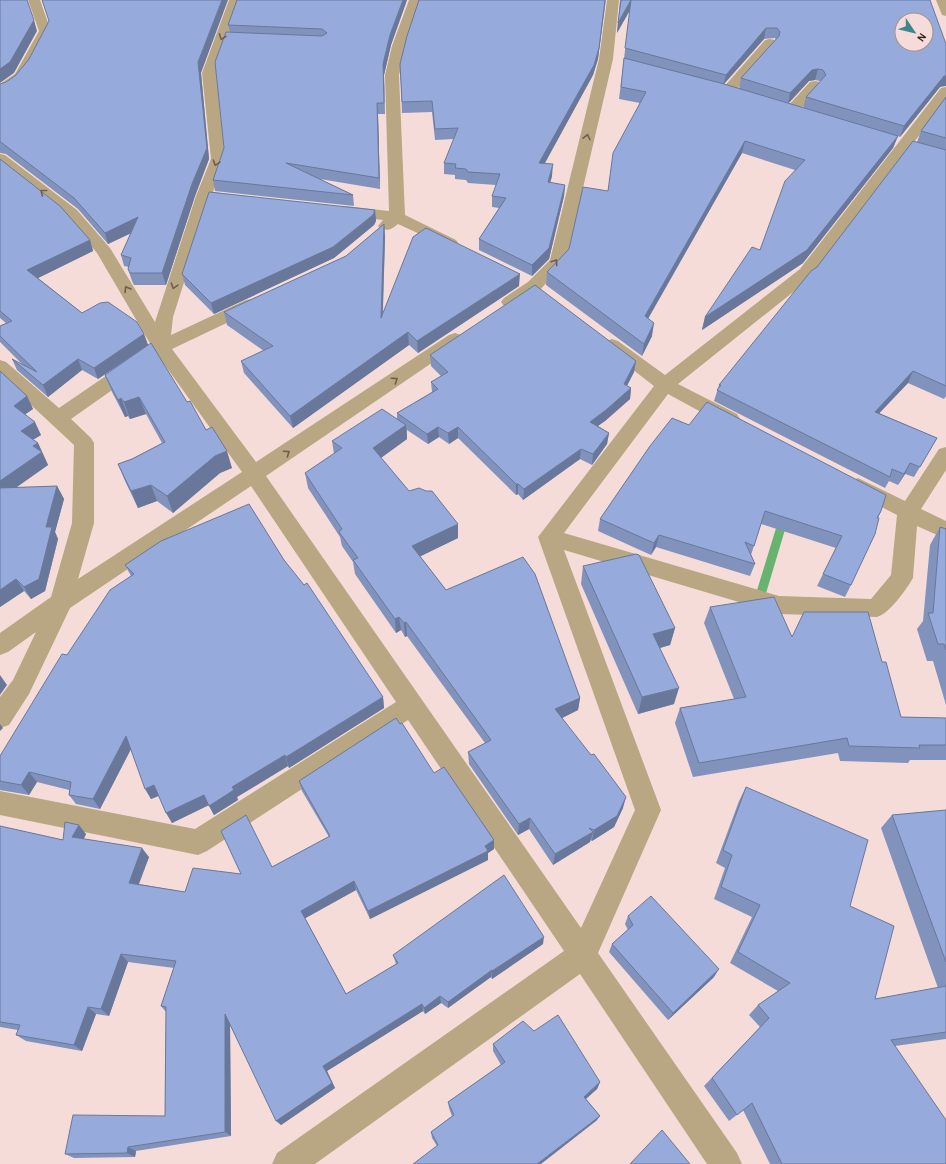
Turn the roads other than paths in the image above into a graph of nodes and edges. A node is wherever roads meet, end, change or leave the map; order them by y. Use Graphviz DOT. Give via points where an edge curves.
graph roads {
  1 [pos="34,0"];
  2 [pos="235,0"];
  3 [pos="613,0"];
  4 [pos="942,0"];
  5 [pos="419,2"];
  6 [pos="946,12"];
  7 [pos="770,44"];
  8 [pos="815,85"];
  9 [pos="712,88"];
  10 [pos="0,91"];
  11 [pos="946,91"];
  12 [pos="727,92"];
  13 [pos="741,96"];
  14 [pos="777,107"];
  15 [pos="791,111"];
  16 [pos="806,116"];
  17 [pos="0,158"];
  18 [pos="204,196"];
  19 [pos="250,201"];
  20 [pos="328,209"];
  21 [pos="397,217"];
  22 [pos="374,235"];
  23 [pos="466,251"];
  24 [pos="269,296"];
  25 [pos="495,312"];
  26 [pos="469,330"];
  27 [pos="597,333"];
  28 [pos="161,347"];
  29 [pos="0,366"];
  30 [pos="665,385"];
  31 [pos="58,418"];
  32 [pos="742,426"];
  33 [pos="946,454"];
  34 [pos="254,474"];
  35 [pos="840,477"];
  36 [pos="908,512"];
  37 [pos="946,531"];
  38 [pos="549,537"];
  39 [pos="60,602"];
  40 [pos="0,645"];
  41 [pos="411,705"];
  42 [pos="0,717"];
  43 [pos="0,803"];
  44 [pos="583,955"];
  45 [pos="288,1164"];
  46 [pos="726,1164"];
  1 -- 10 [label="street" via="45,31 20,76"];
  2 -- 18 [label="street, one-way" via="208,73 218,159"];
  25 -- 3 [label="street, one-way" via="534,287 558,260 613,61"];
  4 -- 6 [label="street"];
  5 -- 21 [label="street" via="399,46 392,75"];
  7 -- 12 [label="street"];
  8 -- 15 [label="street"];
  9 -- 12 [label="street"];
  11 -- 30 [label="street" via="806,274"];
  12 -- 13 [label="street"];
  14 -- 15 [label="street"];
  15 -- 16 [label="street"];
  28 -- 17 [label="street, one-way" via="104,251 70,213"];
  18 -- 19 [label="street"];
  18 -- 28 [label="street, one-way" via="164,318"];
  20 -- 21 [label="street"];
  21 -- 22 [label="street"];
  21 -- 23 [label="street"];
  24 -- 28 [label="street"];
  34 -- 26 [label="street, one-way"];
  27 -- 30 [label="street"];
  28 -- 31 [label="street"];
  28 -- 34 [label="street"];
  29 -- 31 [label="street"];
  30 -- 32 [label="street"];
  30 -- 38 [label="street"];
  31 -- 39 [label="street" via="84,443 83,523"];
  33 -- 36 [label="street"];
  34 -- 39 [label="street"];
  34 -- 41 [label="street"];
  35 -- 36 [label="street"];
  36 -- 37 [label="street"];
  36 -- 38 [label="street" via="902,578 877,608 779,605"];
  38 -- 44 [label="street" via="648,810"];
  39 -- 40 [label="street"];
  39 -- 42 [label="street" via="21,687"];
  41 -- 43 [label="street" via="198,842"];
  41 -- 44 [label="street"];
  44 -- 45 [label="street"];
  44 -- 46 [label="street"];
}
